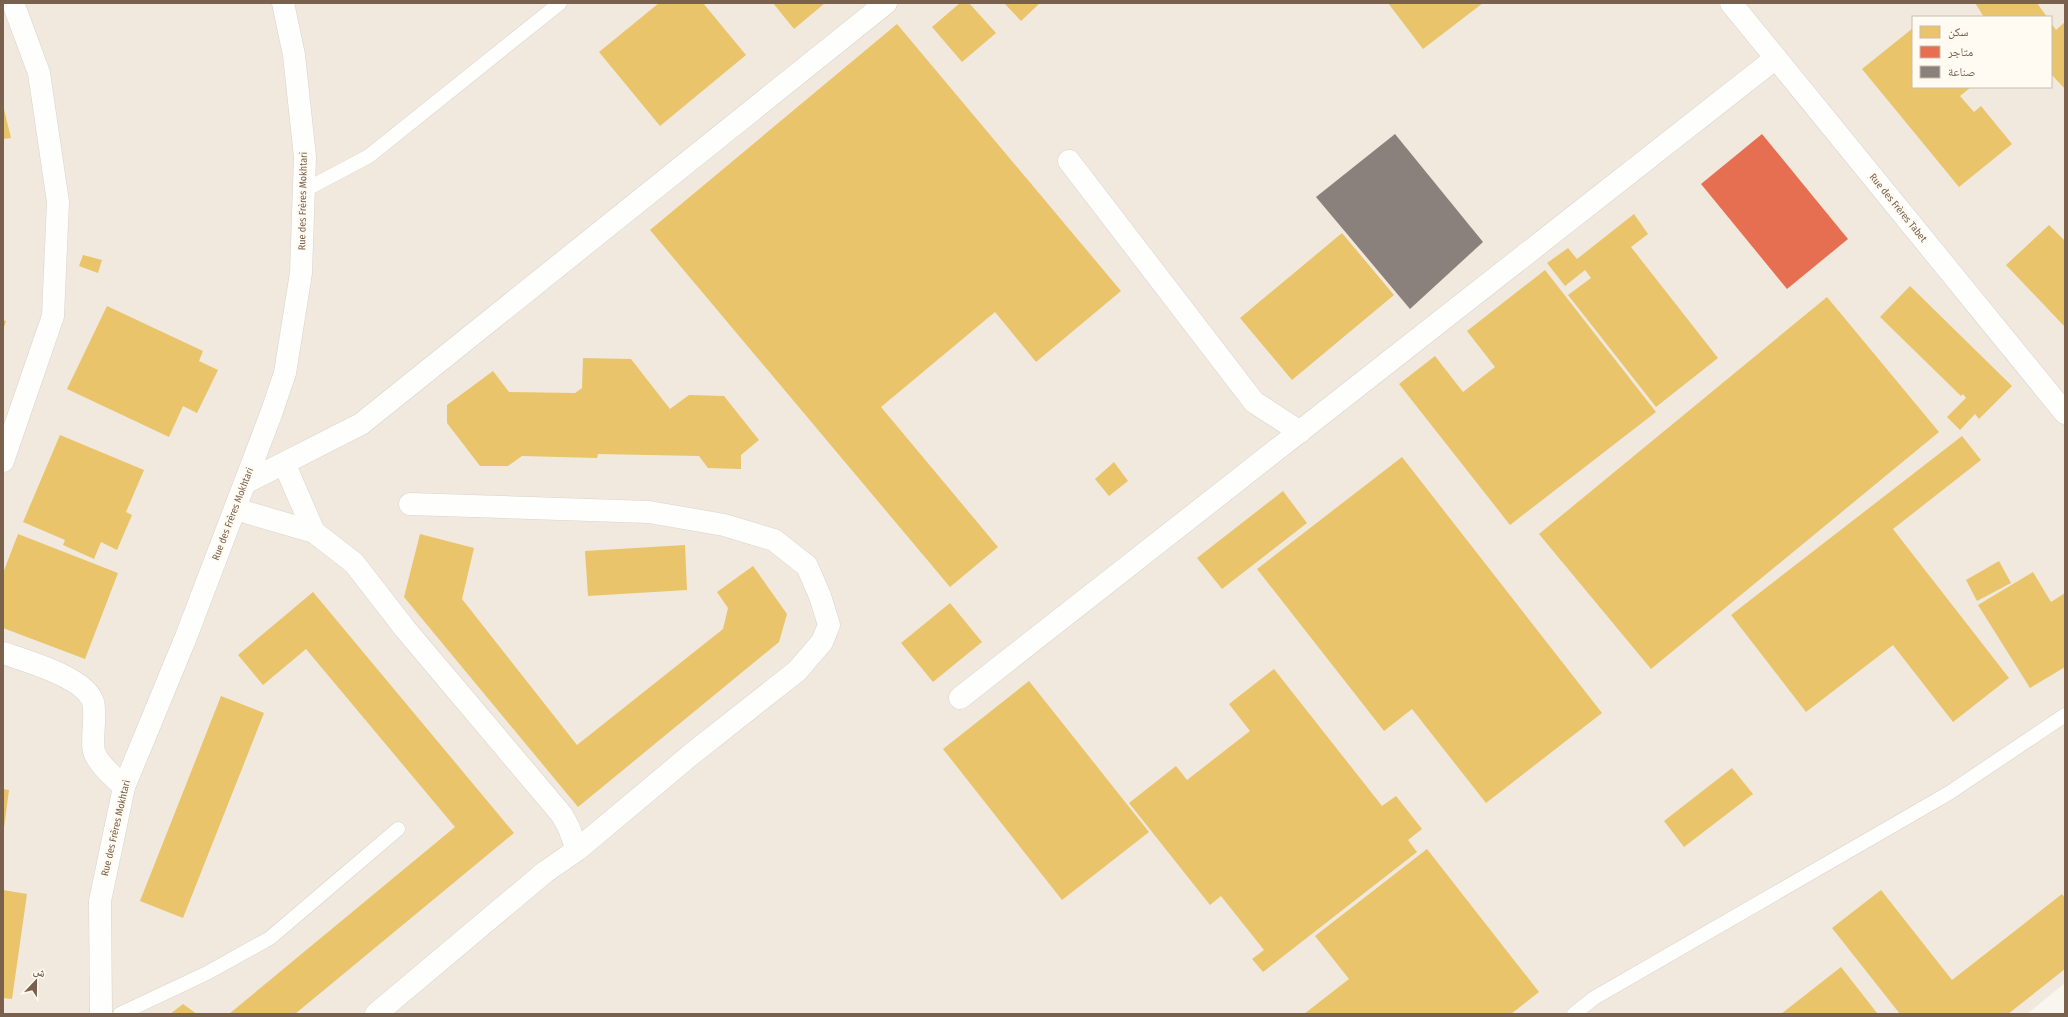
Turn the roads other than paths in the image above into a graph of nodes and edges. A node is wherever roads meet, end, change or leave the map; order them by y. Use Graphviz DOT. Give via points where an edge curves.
graph roads {
  1 [pos="13,3"];
  2 [pos="283,3"];
  3 [pos="560,3"];
  4 [pos="886,3"];
  5 [pos="1731,3"];
  6 [pos="1776,58"];
  7 [pos="1069,162"];
  8 [pos="305,190"];
  9 [pos="2065,413"];
  10 [pos="1300,432"];
  11 [pos="3,461"];
  12 [pos="284,463"];
  13 [pos="245,483"];
  14 [pos="410,504"];
  15 [pos="235,509"];
  16 [pos="314,532"];
  17 [pos="3,653"];
  18 [pos="960,698"];
  19 [pos="2065,715"];
  20 [pos="124,787"];
  21 [pos="398,829"];
  22 [pos="577,850"];
  23 [pos="101,1014"];
  24 [pos="120,1014"];
  25 [pos="376,1014"];
  26 [pos="1574,1014"];
  1 -- 11 [label="street" via="39,73 58,202 53,316"];
  2 -- 8 [label="street, Rue des Frères Mokhtari" via="301,105"];
  3 -- 8 [label="lane" via="369,156"];
  4 -- 12 [label="street" via="361,424"];
  5 -- 6 [label="street, Rue des Frères Tabet"];
  6 -- 9 [label="street, Rue des Frères Tabet"];
  6 -- 10 [label="street"];
  7 -- 10 [label="street" via="1254,402"];
  8 -- 13 [label="street, Rue des Frères Mokhtari" via="301,273 285,373"];
  10 -- 18 [label="street"];
  12 -- 13 [label="street"];
  12 -- 16 [label="street"];
  13 -- 15 [label="street, Rue des Frères Mokhtari"];
  14 -- 22 [label="street" via="648,512 724,525 774,540 807,566 820,596 828,625 822,642 797,671 693,753"];
  15 -- 16 [label="street"];
  15 -- 20 [label="street, Rue des Frères Mokhtari"];
  16 -- 22 [label="street" via="354,563 406,630 562,815"];
  17 -- 20 [label="street" via="52,670 83,688 93,701 94,753"];
  19 -- 26 [label="lane" via="1949,793 1594,998"];
  20 -- 23 [label="street, Rue des Frères Mokhtari" via="100,901"];
  21 -- 24 [label="lane" via="270,938 207,974"];
  22 -- 25 [label="street" via="545,872"];
}
